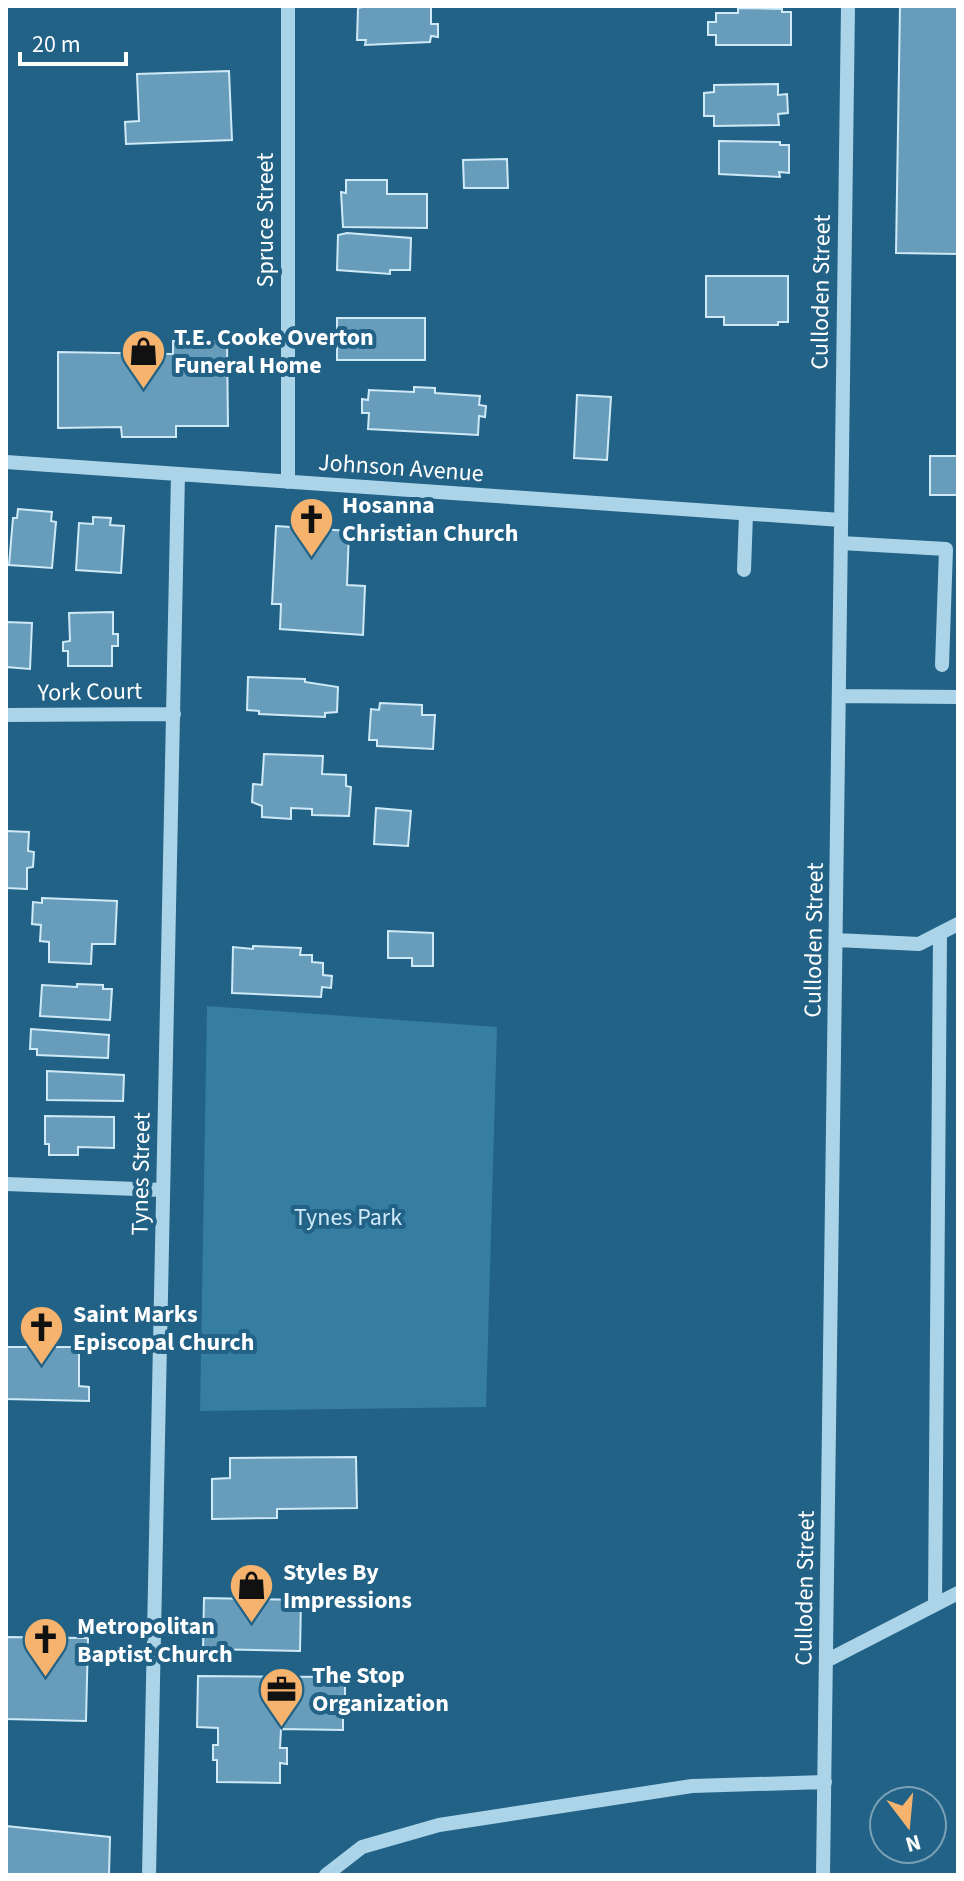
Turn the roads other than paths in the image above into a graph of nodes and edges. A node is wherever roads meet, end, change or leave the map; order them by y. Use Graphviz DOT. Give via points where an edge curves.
graph roads {
  1 [pos="288,6"];
  2 [pos="848,6"];
  3 [pos="6,462"];
  4 [pos="178,474"];
  5 [pos="288,482"];
  6 [pos="746,514"];
  7 [pos="841,520"];
  8 [pos="841,543"];
  9 [pos="744,570"];
  10 [pos="942,665"];
  11 [pos="839,696"];
  12 [pos="958,697"];
  13 [pos="174,714"];
  14 [pos="6,715"];
  15 [pos="958,924"];
  16 [pos="940,934"];
  17 [pos="836,940"];
  18 [pos="6,1184"];
  19 [pos="163,1190"];
  20 [pos="958,1593"];
  21 [pos="935,1604"];
  22 [pos="826,1661"];
  23 [pos="825,1782"];
  24 [pos="149,1875"];
  25 [pos="326,1875"];
  26 [pos="823,1875"];
  1 -- 5 [label="street, Spruce Street"];
  2 -- 7 [label="street, Culloden Street"];
  3 -- 4 [label="street, Johnson Avenue"];
  4 -- 5 [label="street, Johnson Avenue"];
  4 -- 13 [label="street, Tynes Street"];
  5 -- 6 [label="street, Johnson Avenue"];
  6 -- 7 [label="street, Johnson Avenue"];
  6 -- 9 [label="street"];
  7 -- 8 [label="street, Culloden Street"];
  8 -- 10 [label="street" via="946,549"];
  8 -- 11 [label="street, Culloden Street"];
  11 -- 12 [label="street"];
  11 -- 17 [label="street, Culloden Street"];
  13 -- 14 [label="street, York Court"];
  13 -- 19 [label="street, Tynes Street"];
  15 -- 16 [label="street"];
  16 -- 17 [label="street" via="919,944"];
  16 -- 21 [label="street"];
  17 -- 22 [label="street, Culloden Street"];
  18 -- 19 [label="street"];
  19 -- 24 [label="street, Tynes Street"];
  20 -- 21 [label="street"];
  21 -- 22 [label="street"];
  22 -- 23 [label="street, Culloden Street"];
  23 -- 25 [label="street" via="692,1786 439,1825 362,1847"];
  23 -- 26 [label="street, Culloden Street"];
}
